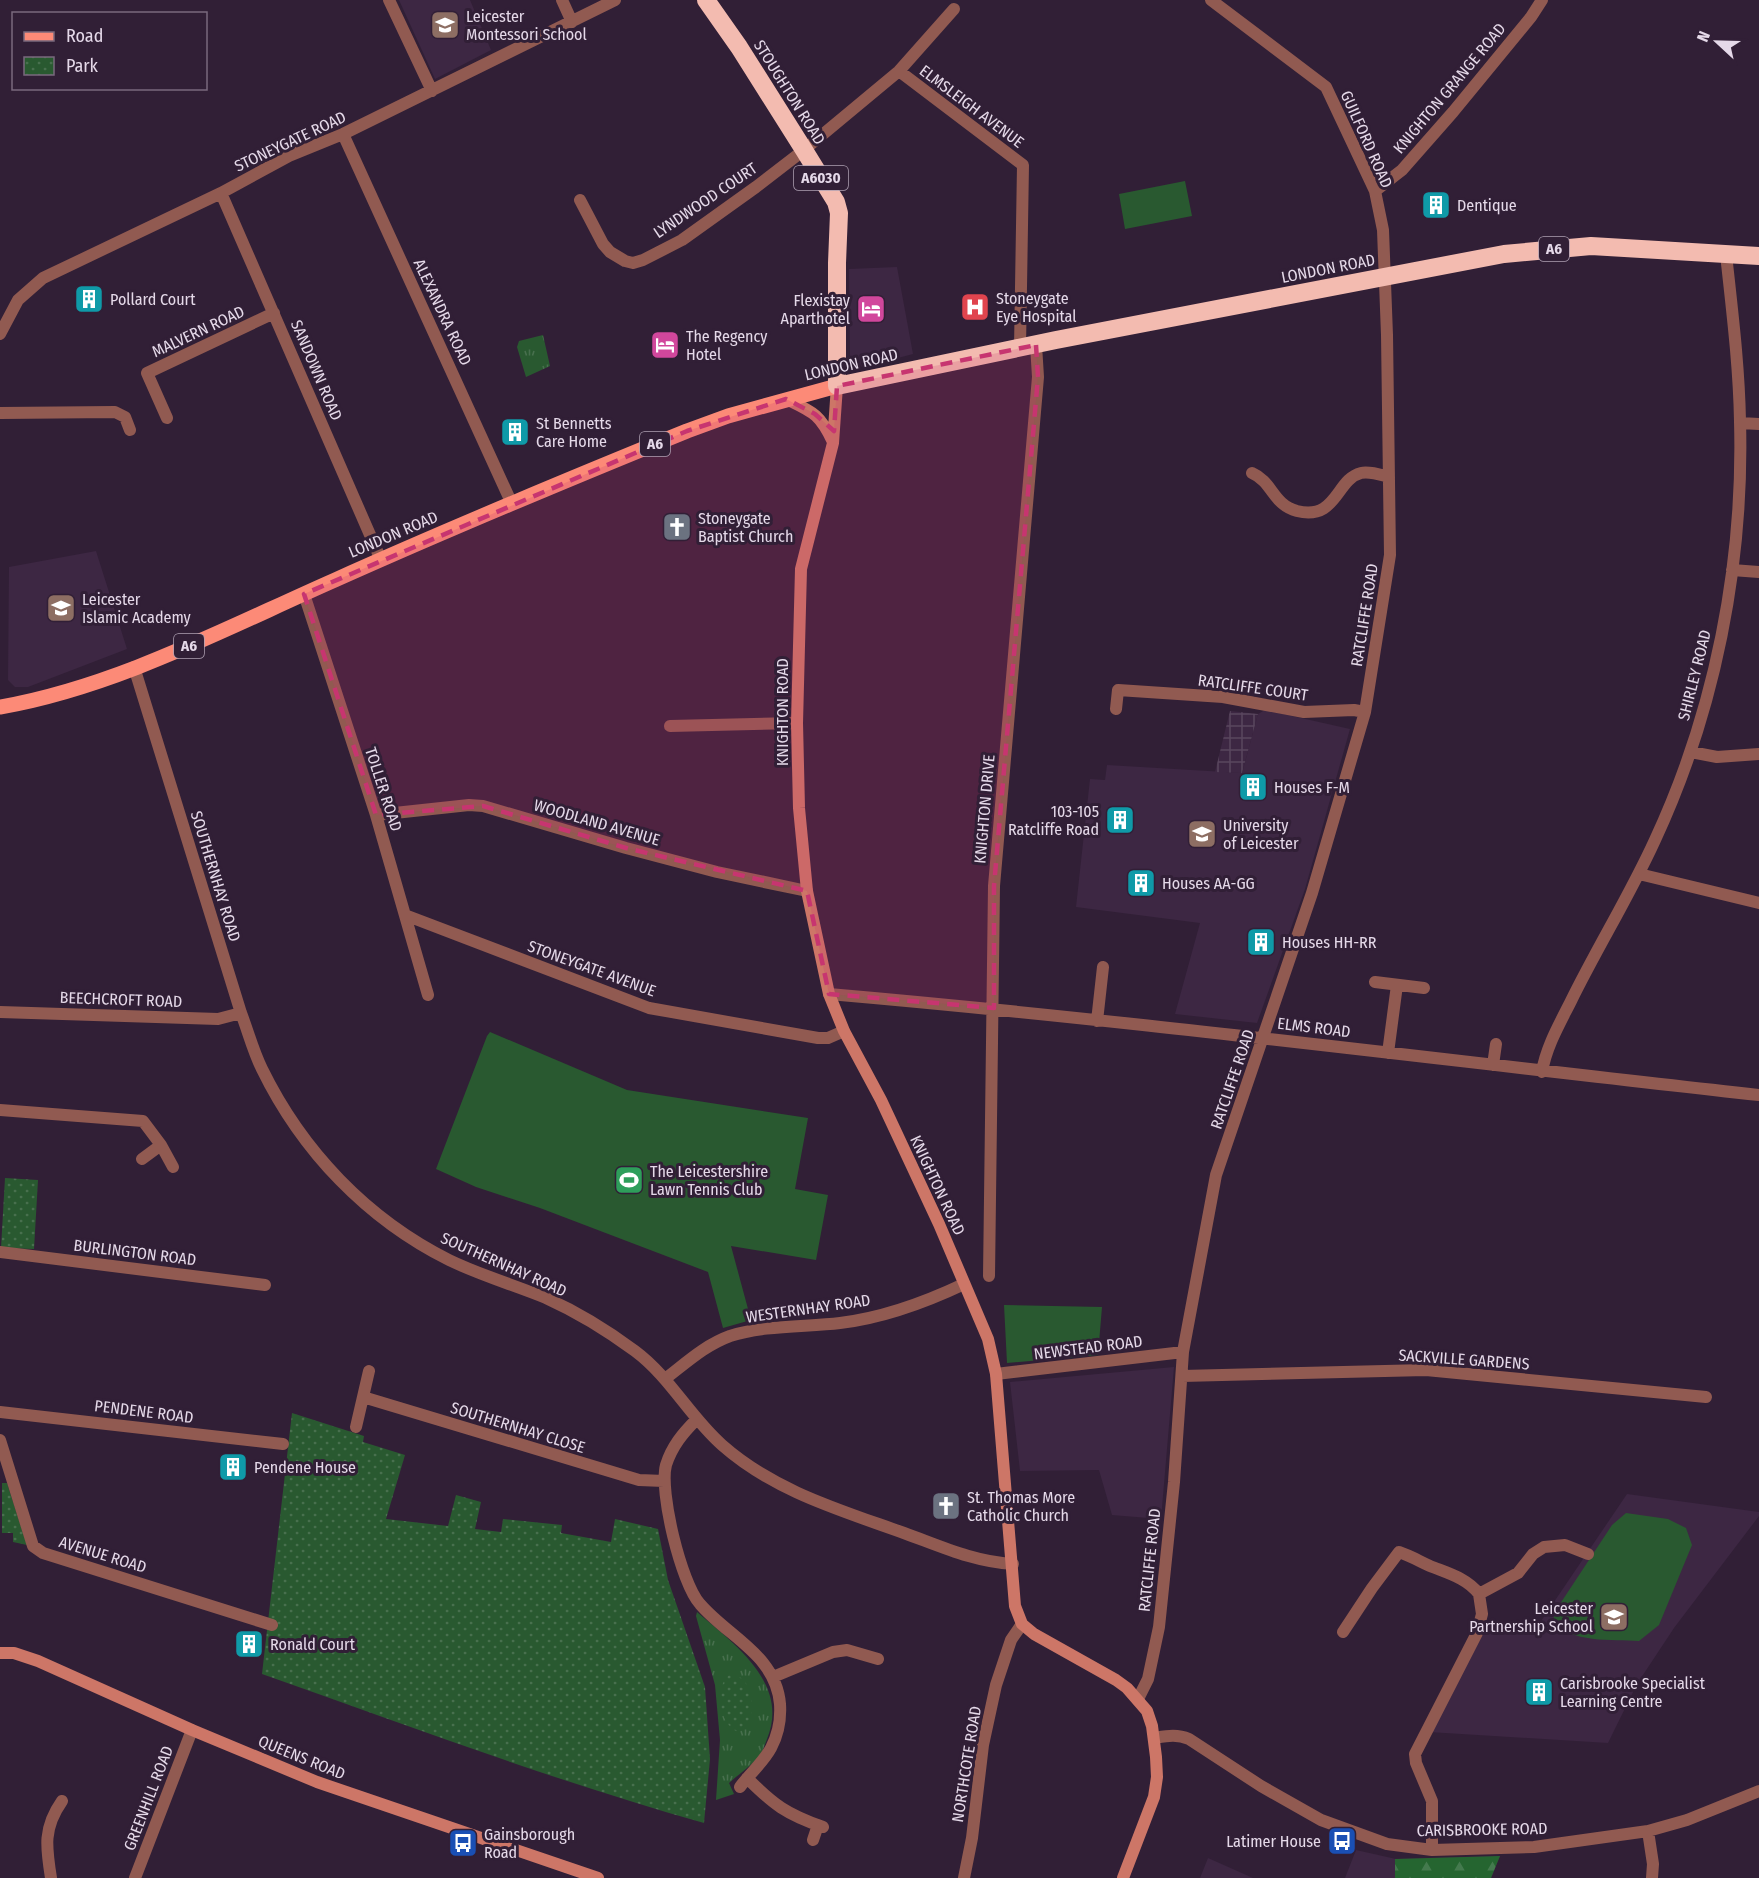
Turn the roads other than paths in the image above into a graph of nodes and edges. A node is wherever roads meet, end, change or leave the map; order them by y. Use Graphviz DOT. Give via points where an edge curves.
graph roads {
  1 [pos="389,0"];
  2 [pos="562,0"];
  3 [pos="615,0"];
  4 [pos="706,0"];
  5 [pos="1542,0"];
  6 [pos="1217,2"];
  7 [pos="954,9"];
  8 [pos="572,22"];
  9 [pos="899,71"];
  10 [pos="432,91"];
  11 [pos="343,134"];
  12 [pos="804,150"];
  13 [pos="1375,191"];
  14 [pos="221,193"];
  15 [pos="580,200"];
  16 [pos="1726,254"];
  17 [pos="1759,256"];
  18 [pos="1384,277"];
  19 [pos="274,313"];
  20 [pos="0,334"];
  21 [pos="1028,347"];
  22 [pos="837,386"];
  23 [pos="786,399"];
  24 [pos="0,413"];
  25 [pos="167,418"];
  26 [pos="1740,423"];
  27 [pos="1759,424"];
  28 [pos="130,430"];
  29 [pos="833,443"];
  30 [pos="1252,473"];
  31 [pos="1389,477"];
  32 [pos="512,504"];
  33 [pos="381,560"];
  34 [pos="1731,570"];
  35 [pos="1759,572"];
  36 [pos="304,594"];
  37 [pos="134,667"];
  38 [pos="0,707"];
  39 [pos="1116,709"];
  40 [pos="1365,712"];
  41 [pos="797,723"];
  42 [pos="670,726"];
  43 [pos="1690,752"];
  44 [pos="1759,754"];
  45 [pos="376,815"];
  46 [pos="1639,874"];
  47 [pos="807,891"];
  48 [pos="1759,903"];
  49 [pos="405,915"];
  50 [pos="1103,967"];
  51 [pos="1375,982"];
  52 [pos="1397,985"];
  53 [pos="1424,988"];
  54 [pos="829,994"];
  55 [pos="428,995"];
  56 [pos="994,1008"];
  57 [pos="0,1012"];
  58 [pos="241,1013"];
  59 [pos="1097,1021"];
  60 [pos="844,1031"];
  61 [pos="1263,1037"];
  62 [pos="1496,1044"];
  63 [pos="1388,1053"];
  64 [pos="1493,1065"];
  65 [pos="1542,1071"];
  66 [pos="1759,1095"];
  67 [pos="0,1110"];
  68 [pos="161,1145"];
  69 [pos="142,1159"];
  70 [pos="173,1167"];
  71 [pos="0,1252"];
  72 [pos="989,1276"];
  73 [pos="265,1284"];
  74 [pos="964,1284"];
  75 [pos="1184,1352"];
  76 [pos="369,1371"];
  77 [pos="996,1374"];
  78 [pos="1182,1376"];
  79 [pos="665,1379"];
  80 [pos="363,1397"];
  81 [pos="1706,1397"];
  82 [pos="0,1412"];
  83 [pos="696,1420"];
  84 [pos="356,1428"];
  85 [pos="0,1440"];
  86 [pos="283,1444"];
  87 [pos="664,1481"];
  88 [pos="1588,1554"];
  89 [pos="1013,1564"];
  90 [pos="1479,1594"];
  91 [pos="1022,1624"];
  92 [pos="272,1625"];
  93 [pos="1343,1632"];
  94 [pos="0,1653"];
  95 [pos="878,1659"];
  96 [pos="773,1677"];
  97 [pos="1138,1699"];
  98 [pos="192,1730"];
  99 [pos="1154,1738"];
  100 [pos="1759,1791"];
  101 [pos="62,1802"];
  102 [pos="1648,1830"];
  103 [pos="813,1840"];
  104 [pos="1432,1850"];
  105 [pos="51,1878"];
  106 [pos="135,1878"];
  107 [pos="598,1878"];
  108 [pos="964,1878"];
  109 [pos="1123,1878"];
  110 [pos="1652,1878"];
  1 -- 10 [label="street"];
  2 -- 8 [label="street"];
  3 -- 8 [label="street, STONEYGATE ROAD"];
  4 -- 12 [label="highway, STOUGHTON ROAD / A6030"];
  5 -- 13 [label="street, KNIGHTON GRANGE ROAD" via="1402,170"];
  6 -- 13 [label="street, GUILFORD ROAD" via="1326,87"];
  7 -- 9 [label="street"];
  8 -- 10 [label="street, STONEYGATE ROAD"];
  9 -- 12 [label="street"];
  9 -- 21 [label="street, ELMSLEIGH AVENUE" via="1023,165"];
  10 -- 11 [label="street, STONEYGATE ROAD"];
  11 -- 14 [label="street, STONEYGATE ROAD" via="289,156"];
  11 -- 32 [label="street, ALEXANDRA ROAD"];
  12 -- 15 [label="street, LYNDWOOD COURT" via="682,240 633,263 624,261 603,244"];
  12 -- 22 [label="highway, STOUGHTON ROAD / A6030" via="839,213"];
  13 -- 18 [label="street, GUILFORD ROAD" via="1383,230"];
  14 -- 19 [label="street, SANDOWN ROAD"];
  14 -- 20 [label="street, STONEYGATE ROAD" via="43,279 18,300"];
  16 -- 17 [label="highway, LONDON ROAD / A6"];
  16 -- 18 [label="highway, LONDON ROAD / A6" via="1617,246 1567,247 1504,254"];
  16 -- 26 [label="street, SHIRLEY ROAD"];
  18 -- 21 [label="highway, LONDON ROAD / A6"];
  18 -- 31 [label="street, RATCLIFFE ROAD"];
  19 -- 25 [label="street, MALVERN ROAD" via="147,373"];
  19 -- 33 [label="street, SANDOWN ROAD"];
  21 -- 22 [label="highway, LONDON ROAD / A6"];
  21 -- 56 [label="street, KNIGHTON DRIVE" via="1038,377 994,886"];
  22 -- 23 [label="main road, LONDON ROAD / A6"];
  22 -- 29 [label="street, KNIGHTON ROAD"];
  23 -- 29 [label="street" via="823,421"];
  23 -- 32 [label="main road, LONDON ROAD / A6" via="687,431"];
  24 -- 28 [label="street" via="115,412 124,417"];
  26 -- 27 [label="street"];
  26 -- 34 [label="street, SHIRLEY ROAD" via="1739,496"];
  29 -- 41 [label="street, KNIGHTON ROAD" via="801,568"];
  30 -- 31 [label="street" via="1267,483 1277,500 1299,511 1327,507 1356,475 1364,472"];
  31 -- 40 [label="street, RATCLIFFE ROAD" via="1390,555"];
  32 -- 33 [label="main road, LONDON ROAD / A6"];
  33 -- 36 [label="main road, LONDON ROAD / A6"];
  34 -- 35 [label="street"];
  34 -- 43 [label="street, SHIRLEY ROAD" via="1716,663"];
  36 -- 37 [label="main road, LONDON ROAD / A6"];
  36 -- 45 [label="street, TOLLER ROAD"];
  37 -- 38 [label="main road, LONDON ROAD / A6" via="69,691"];
  37 -- 58 [label="street, SOUTHERNHAY ROAD"];
  39 -- 40 [label="street, RATCLIFFE COURT" via="1119,690 1223,697 1304,712"];
  40 -- 61 [label="street, RATCLIFFE ROAD" via="1312,893"];
  41 -- 42 [label="street"];
  41 -- 47 [label="street, KNIGHTON ROAD" via="799,808"];
  43 -- 44 [label="street" via="1717,757"];
  43 -- 46 [label="street, SHIRLEY ROAD" via="1670,808"];
  45 -- 47 [label="street, WOODLAND AVENUE" via="483,806 717,872"];
  45 -- 49 [label="street, TOLLER ROAD"];
  46 -- 48 [label="street"];
  46 -- 65 [label="street, SHIRLEY ROAD" via="1587,967"];
  47 -- 54 [label="street, KNIGHTON ROAD"];
  49 -- 55 [label="street, TOLLER ROAD"];
  49 -- 60 [label="street, STONEYGATE AVENUE" via="649,1008 818,1038"];
  50 -- 59 [label="street"];
  51 -- 52 [label="street"];
  52 -- 53 [label="street"];
  52 -- 63 [label="street"];
  54 -- 56 [label="street, ELMS ROAD"];
  54 -- 60 [label="street, KNIGHTON ROAD"];
  56 -- 59 [label="street, ELMS ROAD"];
  56 -- 72 [label="street, KNIGHTON DRIVE"];
  57 -- 58 [label="street, BEECHCROFT ROAD" via="218,1019"];
  58 -- 79 [label="street, SOUTHERNHAY ROAD" via="261,1066 285,1112 332,1173 360,1200 449,1260 548,1299 585,1319 636,1352"];
  59 -- 61 [label="street, ELMS ROAD"];
  60 -- 74 [label="street, KNIGHTON ROAD" via="881,1100"];
  61 -- 63 [label="street, ELMS ROAD"];
  61 -- 75 [label="street, RATCLIFFE ROAD" via="1216,1175"];
  62 -- 64 [label="street"];
  63 -- 64 [label="street, ELMS ROAD"];
  64 -- 65 [label="street, ELMS ROAD"];
  65 -- 66 [label="street, ELMS ROAD"];
  67 -- 68 [label="street" via="143,1121"];
  68 -- 69 [label="street"];
  68 -- 70 [label="street"];
  71 -- 73 [label="street, BURLINGTON ROAD"];
  74 -- 77 [label="street, KNIGHTON ROAD" via="988,1339"];
  74 -- 79 [label="street, WESTERNHAY ROAD" via="919,1303 844,1323 731,1336 701,1350"];
  75 -- 77 [label="street, NEWSTEAD ROAD"];
  75 -- 78 [label="street, RATCLIFFE ROAD"];
  76 -- 80 [label="street"];
  77 -- 89 [label="street, KNIGHTON ROAD"];
  78 -- 81 [label="street, SACKVILLE GARDENS" via="1426,1370"];
  78 -- 97 [label="street, RATCLIFFE ROAD" via="1159,1627 1148,1679"];
  79 -- 83 [label="street, SOUTHERNHAY ROAD"];
  80 -- 84 [label="street"];
  80 -- 87 [label="street, SOUTHERNHAY CLOSE" via="639,1480"];
  82 -- 86 [label="street, PENDENE ROAD"];
  83 -- 87 [label="street" via="673,1449"];
  83 -- 89 [label="street, SOUTHERNHAY ROAD" via="750,1467 797,1494 963,1555"];
  85 -- 92 [label="street, AVENUE ROAD" via="33,1546 43,1553"];
  87 -- 96 [label="street" via="679,1560 692,1593 708,1613 760,1658"];
  88 -- 90 [label="street" via="1565,1545 1544,1547 1518,1573"];
  89 -- 91 [label="street, KNIGHTON ROAD" via="1016,1606"];
  90 -- 93 [label="street" via="1455,1576 1399,1552"];
  90 -- 104 [label="street" via="1482,1614 1477,1633 1415,1754 1432,1801"];
  91 -- 97 [label="street" via="1044,1641 1116,1680"];
  91 -- 108 [label="street, NORTHCOTE ROAD" via="1011,1640 996,1685 983,1745"];
  94 -- 98 [label="street, QUEENS ROAD" via="39,1661"];
  95 -- 96 [label="street" via="847,1650 833,1652"];
  96 -- 103 [label="street" via="781,1711 777,1735 765,1759 744,1782 776,1805 821,1826"];
  97 -- 99 [label="street" via="1147,1711"];
  98 -- 106 [label="street, GREENHILL ROAD"];
  98 -- 107 [label="street, QUEENS ROAD" via="317,1782"];
  99 -- 104 [label="street, CARISBROOKE ROAD" via="1189,1739 1290,1803 1344,1830 1387,1844"];
  99 -- 109 [label="street" via="1154,1797"];
  100 -- 102 [label="street, CARISBROOKE ROAD" via="1687,1820"];
  101 -- 105 [label="street" via="46,1839"];
  102 -- 104 [label="street, CARISBROOKE ROAD" via="1534,1847"];
  102 -- 110 [label="street"];
}
